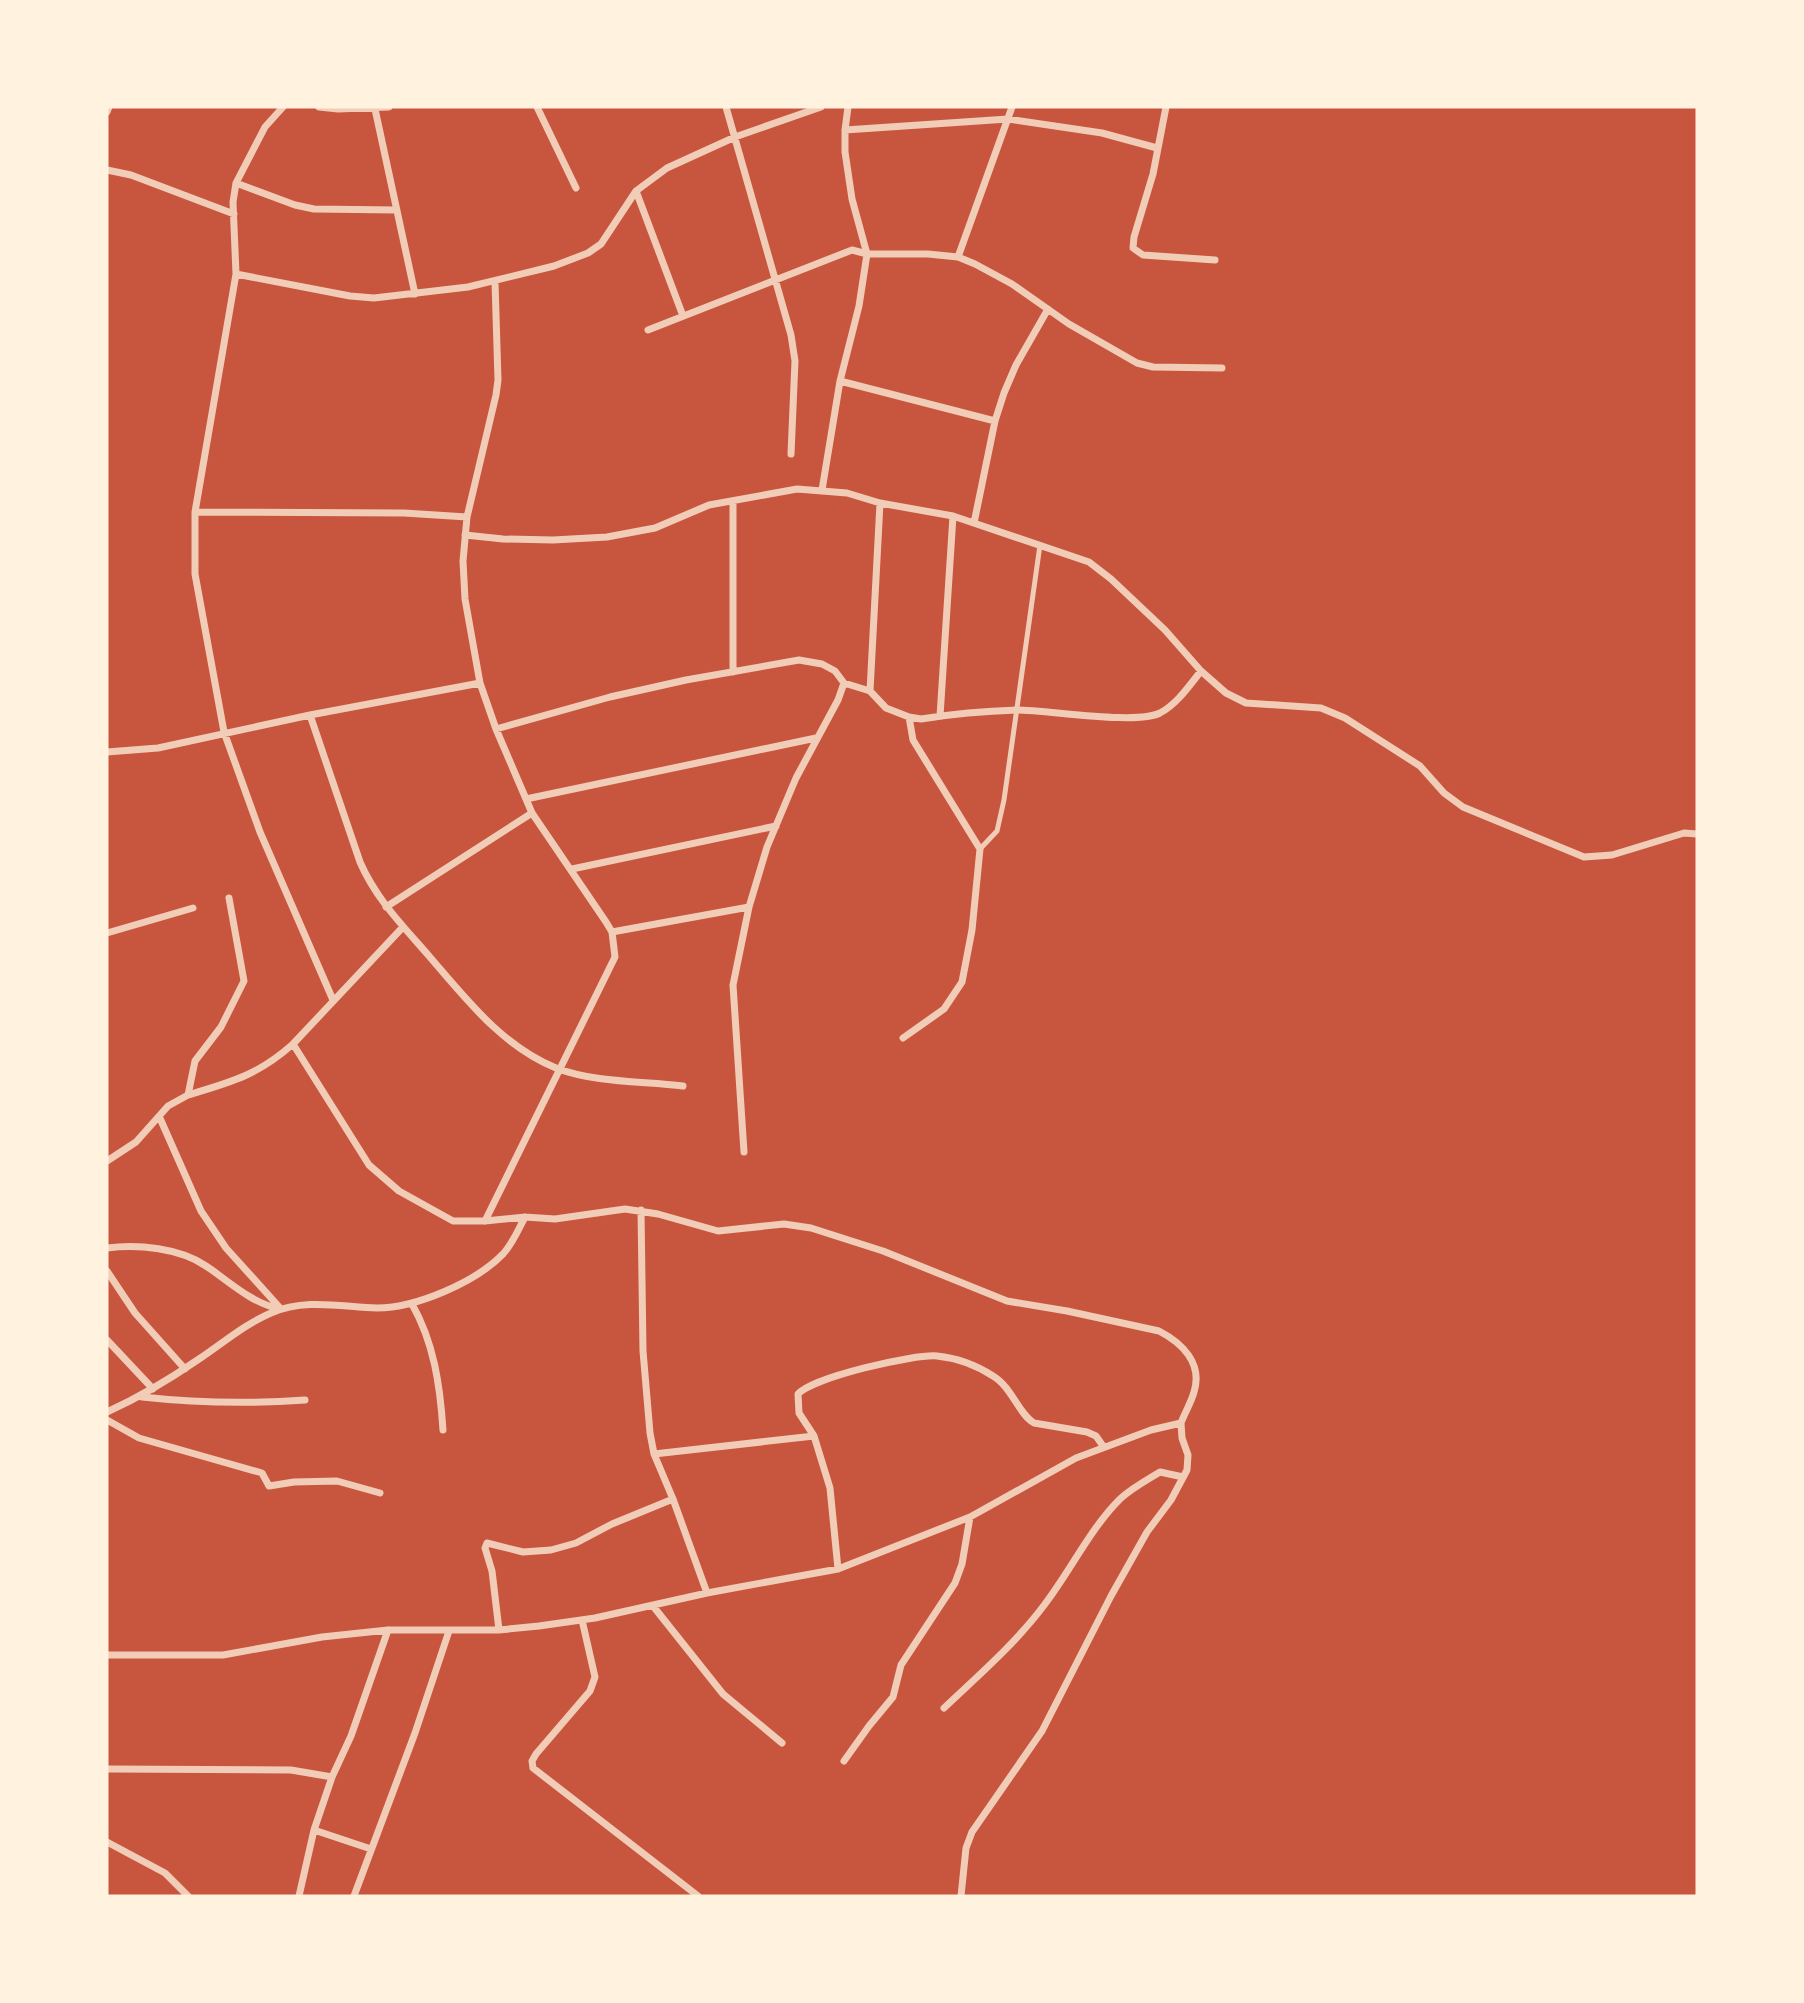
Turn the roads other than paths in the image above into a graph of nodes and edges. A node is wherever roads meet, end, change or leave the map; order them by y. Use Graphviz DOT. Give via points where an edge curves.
graph roads {
  1 [pos="109,107"];
  2 [pos="283,107"];
  3 [pos="319,107"];
  4 [pos="389,107"];
  5 [pos="537,107"];
  6 [pos="726,107"];
  7 [pos="821,107"];
  8 [pos="848,107"];
  9 [pos="1012,107"];
  10 [pos="1166,107"];
  11 [pos="375,108"];
  12 [pos="107,112"];
  13 [pos="1008,119"];
  14 [pos="845,130"];
  15 [pos="735,137"];
  16 [pos="1157,148"];
  17 [pos="107,170"];
  18 [pos="236,183"];
  19 [pos="576,188"];
  20 [pos="636,191"];
  21 [pos="396,210"];
  22 [pos="234,214"];
  23 [pos="867,254"];
  24 [pos="958,257"];
  25 [pos="1215,260"];
  26 [pos="236,274"];
  27 [pos="777,279"];
  28 [pos="495,282"];
  29 [pos="415,294"];
  30 [pos="1048,309"];
  31 [pos="683,317"];
  32 [pos="648,330"];
  33 [pos="1222,368"];
  34 [pos="840,381"];
  35 [pos="995,421"];
  36 [pos="791,454"];
  37 [pos="822,490"];
  38 [pos="733,501"];
  39 [pos="880,503"];
  40 [pos="195,512"];
  41 [pos="953,516"];
  42 [pos="467,517"];
  43 [pos="974,523"];
  44 [pos="465,536"];
  45 [pos="1040,545"];
  46 [pos="1201,671"];
  47 [pos="733,672"];
  48 [pos="480,683"];
  49 [pos="844,683"];
  50 [pos="870,691"];
  51 [pos="1015,710"];
  52 [pos="310,715"];
  53 [pos="940,716"];
  54 [pos="909,717"];
  55 [pos="496,729"];
  56 [pos="224,733"];
  57 [pos="816,738"];
  58 [pos="107,752"];
  59 [pos="526,799"];
  60 [pos="532,813"];
  61 [pos="776,826"];
  62 [pos="1697,834"];
  63 [pos="980,849"];
  64 [pos="572,869"];
  65 [pos="229,898"];
  66 [pos="386,907"];
  67 [pos="749,907"];
  68 [pos="193,908"];
  69 [pos="403,927"];
  70 [pos="612,932"];
  71 [pos="107,933"];
  72 [pos="333,1000"];
  73 [pos="903,1038"];
  74 [pos="293,1044"];
  75 [pos="560,1069"];
  76 [pos="683,1086"];
  77 [pos="188,1095"];
  78 [pos="159,1116"];
  79 [pos="744,1152"];
  80 [pos="107,1161"];
  81 [pos="641,1210"];
  82 [pos="525,1217"];
  83 [pos="485,1221"];
  84 [pos="107,1248"];
  85 [pos="107,1271"];
  86 [pos="412,1304"];
  87 [pos="281,1309"];
  88 [pos="107,1340"];
  89 [pos="185,1369"];
  90 [pos="153,1389"];
  91 [pos="141,1396"];
  92 [pos="305,1400"];
  93 [pos="108,1411"];
  94 [pos="107,1420"];
  95 [pos="1181,1423"];
  96 [pos="443,1430"];
  97 [pos="814,1436"];
  98 [pos="1103,1446"];
  99 [pos="654,1454"];
  100 [pos="1183,1477"];
  101 [pos="380,1493"];
  102 [pos="673,1499"];
  103 [pos="970,1517"];
  104 [pos="838,1569"];
  105 [pos="707,1593"];
  106 [pos="653,1606"];
  107 [pos="582,1620"];
  108 [pos="388,1630"];
  109 [pos="499,1630"];
  110 [pos="449,1631"];
  111 [pos="107,1655"];
  112 [pos="944,1708"];
  113 [pos="782,1743"];
  114 [pos="844,1761"];
  115 [pos="107,1769"];
  116 [pos="332,1777"];
  117 [pos="314,1830"];
  118 [pos="107,1842"];
  119 [pos="371,1849"];
  120 [pos="188,1896"];
  121 [pos="299,1896"];
  122 [pos="354,1896"];
  123 [pos="698,1896"];
  124 [pos="961,1896"];
  1 -- 12 [label="street"];
  2 -- 18 [label="street" via="265,127"];
  3 -- 11 [label="street"];
  4 -- 11 [label="street"];
  5 -- 19 [label="street"];
  6 -- 15 [label="street"];
  7 -- 15 [label="street"];
  8 -- 14 [label="street"];
  9 -- 13 [label="street"];
  10 -- 16 [label="street"];
  11 -- 21 [label="street"];
  13 -- 14 [label="street"];
  13 -- 16 [label="street" via="1102,133"];
  13 -- 24 [label="street"];
  14 -- 23 [label="street" via="852,199"];
  15 -- 20 [label="street" via="667,168"];
  15 -- 27 [label="street"];
  16 -- 25 [label="street" via="1133,248 1143,255"];
  17 -- 22 [label="street"];
  18 -- 21 [label="street" via="314,209"];
  18 -- 22 [label="street"];
  20 -- 28 [label="street" via="607,237 593,250"];
  20 -- 31 [label="street"];
  21 -- 29 [label="street"];
  22 -- 26 [label="street"];
  23 -- 24 [label="street"];
  23 -- 27 [label="street" via="852,250"];
  23 -- 34 [label="street"];
  24 -- 30 [label="street" via="1012,284"];
  26 -- 29 [label="street" via="350,296"];
  26 -- 40 [label="street"];
  27 -- 31 [label="street"];
  27 -- 36 [label="street" via="795,360"];
  28 -- 29 [label="street"];
  28 -- 42 [label="street" via="498,380"];
  30 -- 33 [label="street" via="1145,366"];
  30 -- 35 [label="street" via="1016,365"];
  31 -- 32 [label="street"];
  34 -- 35 [label="street"];
  34 -- 37 [label="street"];
  35 -- 43 [label="street"];
  37 -- 38 [label="street" via="797,489"];
  37 -- 39 [label="street"];
  38 -- 44 [label="street" via="655,528 607,537"];
  38 -- 47 [label="street"];
  39 -- 41 [label="street"];
  39 -- 50 [label="street"];
  40 -- 42 [label="street"];
  40 -- 56 [label="street" via="195,574"];
  41 -- 43 [label="street"];
  41 -- 53 [label="street"];
  42 -- 44 [label="street"];
  43 -- 45 [label="street"];
  44 -- 48 [label="street" via="465,599"];
  45 -- 46 [label="street" via="1096,566 1165,630"];
  45 -- 51 [label="lane"];
  46 -- 51 [label="street" via="1160,713 1138,718"];
  46 -- 62 [label="street" via="1246,703 1321,708 1345,718 1420,766 1462,807 1584,857 1612,855 1684,833"];
  47 -- 49 [label="street" via="799,660 822,664"];
  47 -- 55 [label="street" via="610,696"];
  48 -- 52 [label="street"];
  48 -- 55 [label="street"];
  49 -- 50 [label="street"];
  49 -- 57 [label="street"];
  50 -- 54 [label="street" via="886,708"];
  51 -- 53 [label="street"];
  51 -- 63 [label="lane" via="997,831"];
  52 -- 56 [label="street"];
  52 -- 66 [label="street" via="360,862"];
  53 -- 54 [label="street"];
  54 -- 63 [label="street" via="913,740"];
  55 -- 59 [label="street"];
  56 -- 58 [label="street" via="158,748"];
  56 -- 72 [label="street" via="260,832"];
  57 -- 59 [label="street"];
  57 -- 61 [label="street"];
  59 -- 60 [label="street"];
  60 -- 64 [label="street"];
  60 -- 66 [label="street"];
  61 -- 64 [label="street"];
  61 -- 67 [label="street"];
  63 -- 73 [label="street" via="962,982 944,1009"];
  64 -- 70 [label="street"];
  65 -- 77 [label="street" via="244,981 220,1027 195,1061"];
  66 -- 69 [label="street"];
  67 -- 70 [label="street"];
  67 -- 79 [label="street" via="733,985"];
  68 -- 71 [label="street"];
  69 -- 72 [label="street"];
  69 -- 75 [label="street" via="495,1029"];
  70 -- 75 [label="street" via="615,957"];
  72 -- 74 [label="street"];
  74 -- 77 [label="street" via="253,1074"];
  74 -- 83 [label="street" via="369,1165 398,1191 453,1221"];
  75 -- 76 [label="street" via="603,1079"];
  75 -- 83 [label="street"];
  77 -- 78 [label="street"];
  78 -- 80 [label="street" via="136,1142"];
  78 -- 87 [label="street" via="201,1211 233,1256"];
  81 -- 82 [label="street" via="555,1219"];
  81 -- 95 [label="street" via="718,1230 784,1224 811,1228 883,1251 1007,1301 1159,1331 1182,1346 1194,1362 1194,1391"];
  81 -- 99 [label="street" via="643,1352"];
  82 -- 83 [label="street"];
  82 -- 86 [label="street" via="509,1246 492,1263"];
  84 -- 87 [label="street" via="161,1250 191,1257 251,1298"];
  85 -- 89 [label="street" via="135,1312"];
  86 -- 87 [label="street" via="377,1308 311,1304"];
  86 -- 96 [label="street" via="429,1339"];
  87 -- 89 [label="street"];
  88 -- 90 [label="street"];
  89 -- 90 [label="street"];
  90 -- 91 [label="street"];
  91 -- 92 [label="street" via="248,1404"];
  91 -- 93 [label="street"];
  94 -- 101 [label="street" via="139,1438 262,1473 270,1486 337,1481"];
  95 -- 98 [label="street"];
  95 -- 100 [label="street" via="1188,1465"];
  97 -- 98 [label="street" via="797,1405 798,1394 806,1387 860,1369 933,1356 953,1358 995,1377 1012,1393 1028,1420 1087,1432"];
  97 -- 99 [label="street"];
  97 -- 104 [label="street" via="830,1488"];
  98 -- 103 [label="street"];
  99 -- 102 [label="street"];
  100 -- 112 [label="street" via="1160,1472 1121,1498 1046,1603 995,1662"];
  100 -- 124 [label="street" via="1111,1596 1042,1731 972,1832"];
  102 -- 105 [label="street"];
  102 -- 109 [label="street" via="551,1550 523,1552 488,1542 485,1548"];
  103 -- 104 [label="street"];
  103 -- 114 [label="street" via="955,1583 901,1665 893,1697"];
  104 -- 105 [label="street"];
  105 -- 106 [label="street"];
  106 -- 107 [label="street"];
  106 -- 113 [label="street" via="723,1694"];
  107 -- 109 [label="street"];
  107 -- 123 [label="street" via="595,1677 590,1691 536,1754 533,1768"];
  108 -- 110 [label="street"];
  108 -- 111 [label="street" via="223,1655"];
  108 -- 116 [label="street"];
  109 -- 110 [label="street"];
  110 -- 119 [label="street"];
  115 -- 116 [label="street" via="291,1770"];
  116 -- 117 [label="street"];
  117 -- 119 [label="street"];
  117 -- 121 [label="street"];
  118 -- 120 [label="street" via="165,1872"];
  119 -- 122 [label="street"];
}
